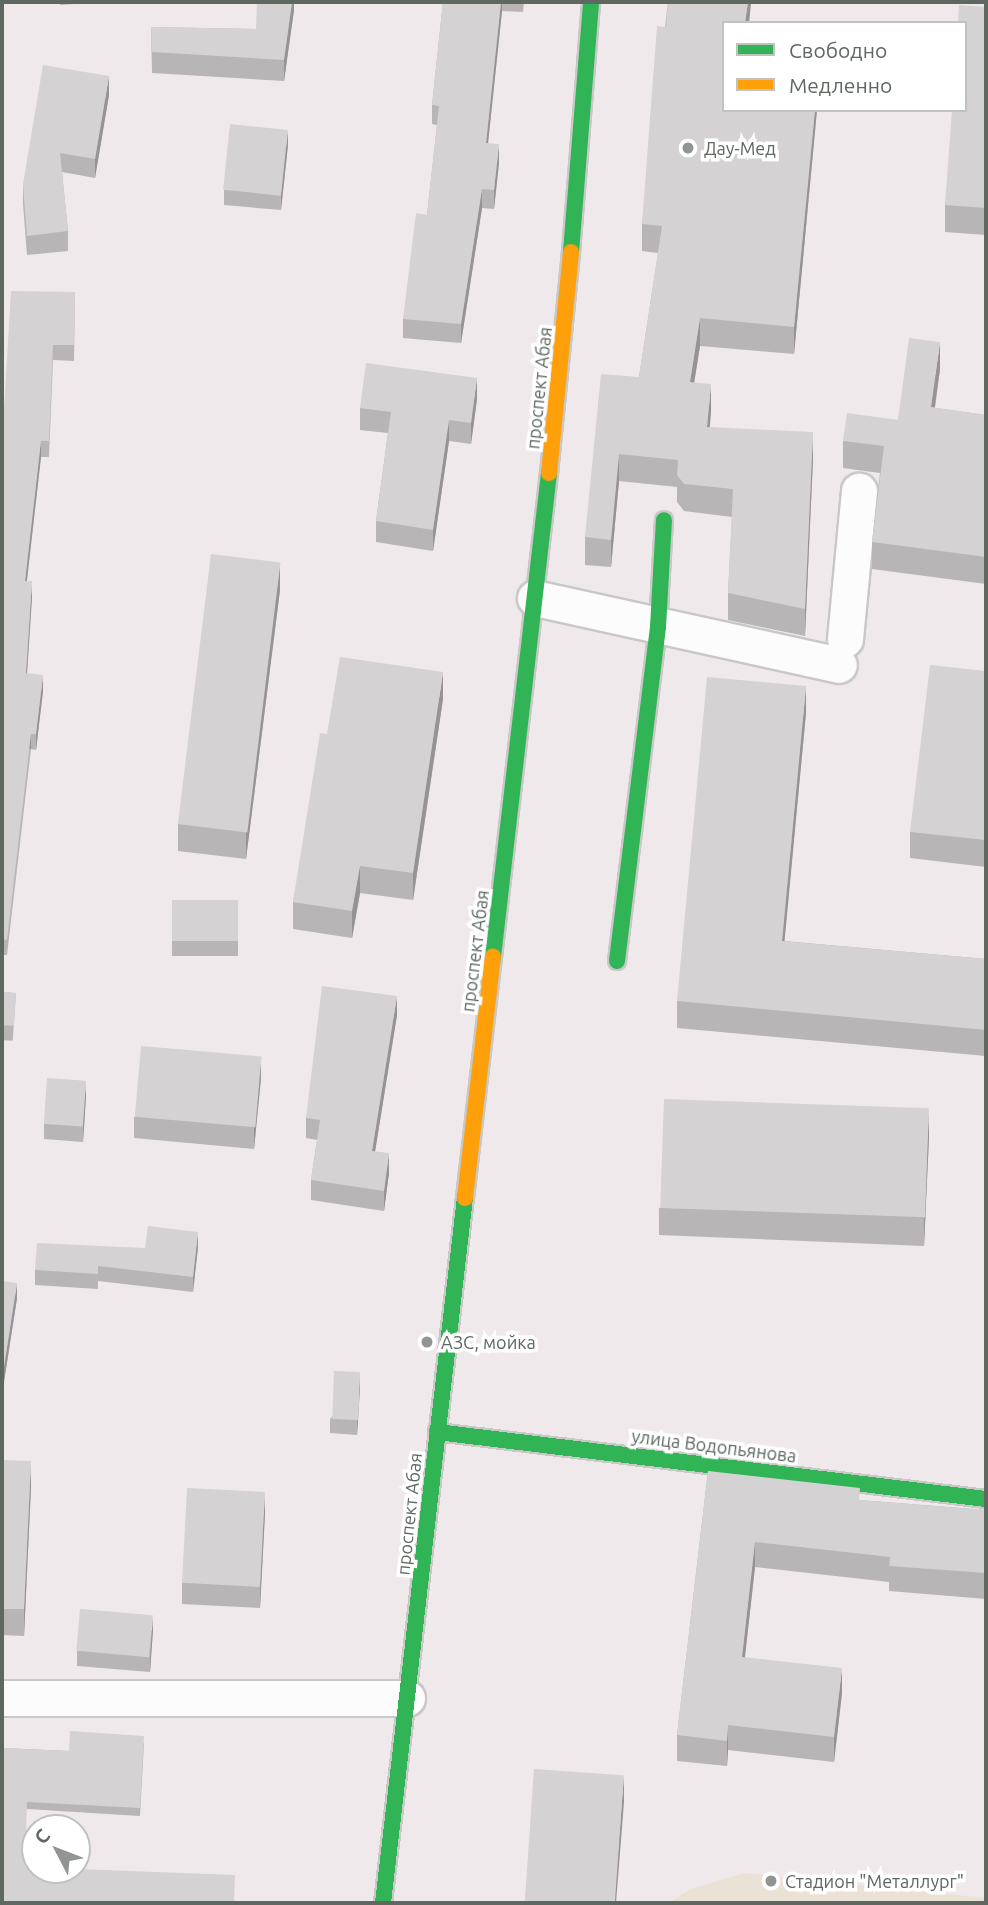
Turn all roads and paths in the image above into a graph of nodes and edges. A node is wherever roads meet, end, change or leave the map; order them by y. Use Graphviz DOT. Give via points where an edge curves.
graph roads {
  1 [pos="591,2"];
  2 [pos="859,491"];
  3 [pos="664,520"];
  4 [pos="535,598"];
  5 [pos="658,627"];
  6 [pos="617,961"];
  7 [pos="437,1432"];
  8 [pos="986,1499"];
  9 [pos="2,1698"];
  10 [pos="407,1698"];
  11 [pos="383,1903"];
  1 -- 4 [label="main road, проспект Абая"];
  2 -- 5 [label="street" via="842,652"];
  3 -- 5 [label="main road"];
  4 -- 5 [label="street"];
  4 -- 7 [label="main road, проспект Абая"];
  5 -- 6 [label="main road"];
  7 -- 8 [label="main road, улица Водопьянова"];
  7 -- 10 [label="main road, проспект Абая"];
  9 -- 10 [label="street"];
  10 -- 11 [label="main road, проспект Абая"];
}
